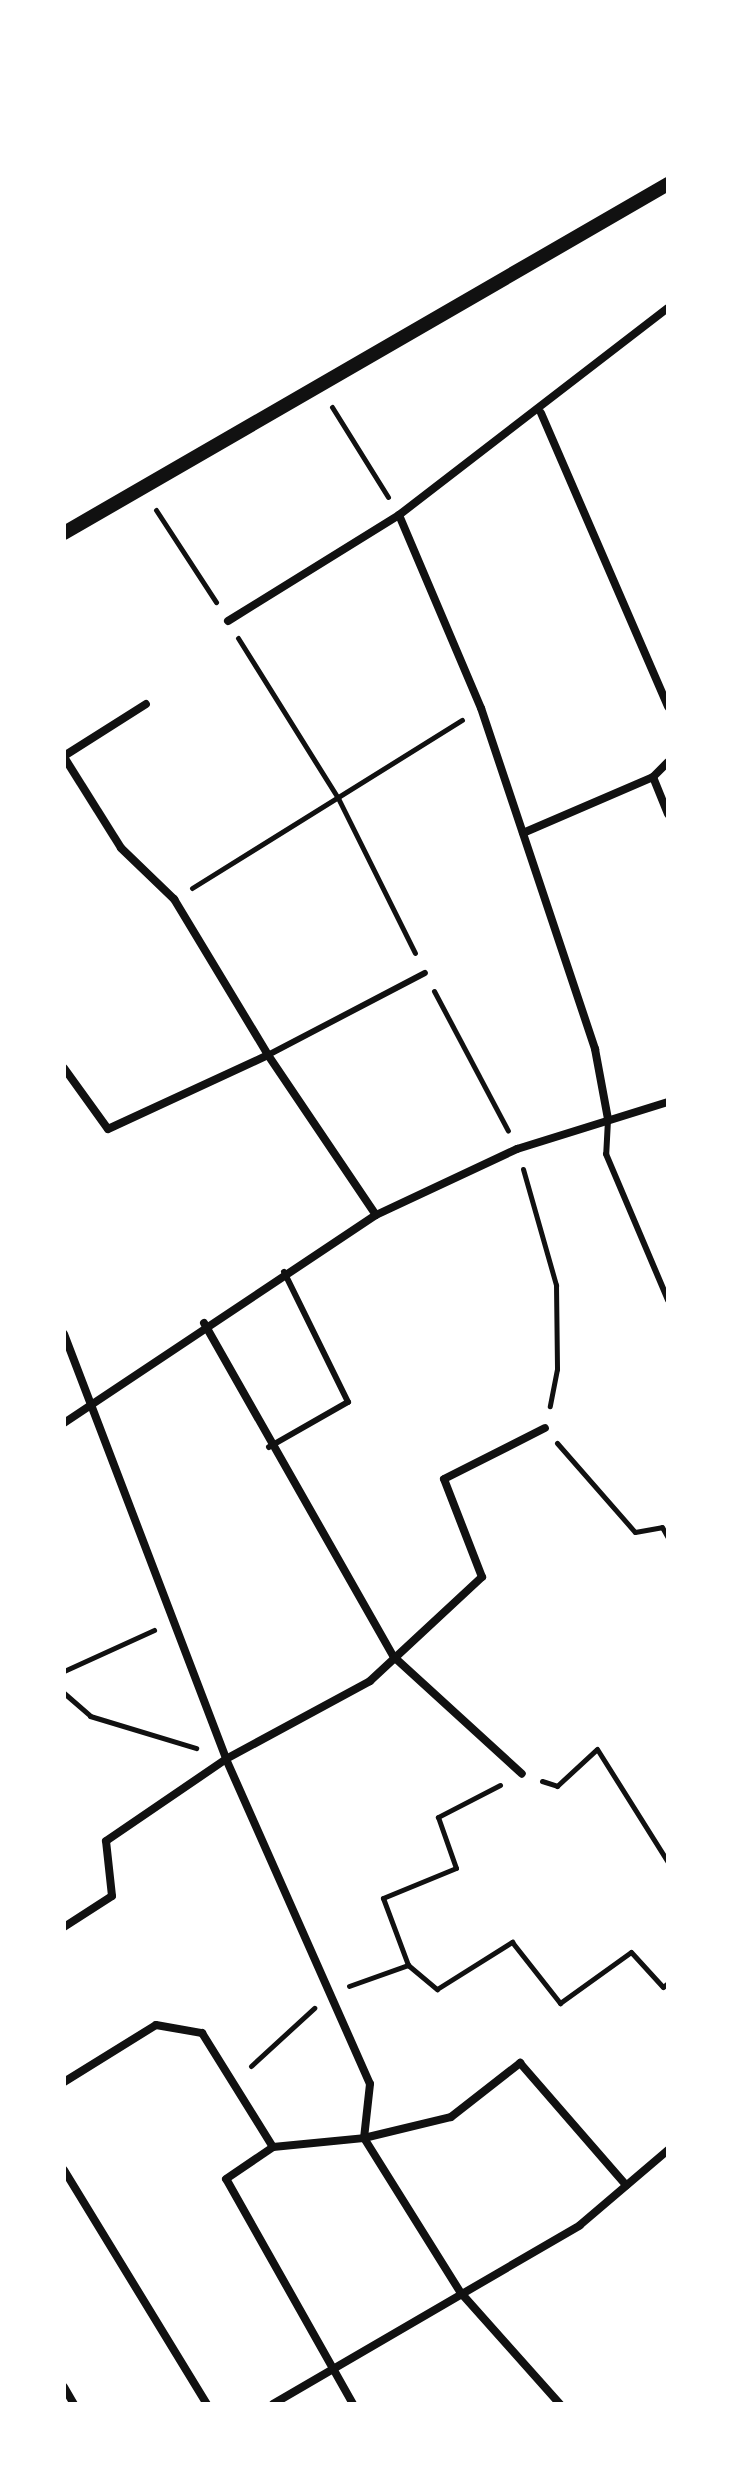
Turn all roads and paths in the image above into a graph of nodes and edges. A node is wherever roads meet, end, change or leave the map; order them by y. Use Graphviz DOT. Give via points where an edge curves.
graph roads {
  1 [pos="668,184"];
  2 [pos="668,308"];
  3 [pos="319,386"];
  4 [pos="541,413"];
  5 [pos="142,489"];
  6 [pos="399,515"];
  7 [pos="64,533"];
  8 [pos="228,621"];
  9 [pos="146,704"];
  10 [pos="668,707"];
  11 [pos="481,708"];
  12 [pos="64,757"];
  13 [pos="668,762"];
  14 [pos="653,777"];
  15 [pos="338,798"];
  16 [pos="668,814"];
  17 [pos="523,833"];
  18 [pos="174,899"];
  19 [pos="425,973"];
  20 [pos="268,1055"];
  21 [pos="64,1068"];
  22 [pos="668,1102"];
  23 [pos="608,1119"];
  24 [pos="517,1149"];
  25 [pos="376,1215"];
  26 [pos="284,1272"];
  27 [pos="668,1300"];
  28 [pos="204,1323"];
  29 [pos="64,1334"];
  30 [pos="94,1401"];
  31 [pos="64,1423"];
  32 [pos="545,1428"];
  33 [pos="269,1447"];
  34 [pos="668,1538"];
  35 [pos="668,1608"];
  36 [pos="175,1620"];
  37 [pos="668,1628"];
  38 [pos="394,1657"];
  39 [pos="64,1671"];
  40 [pos="64,1693"];
  41 [pos="226,1759"];
  42 [pos="522,1774"];
  43 [pos="668,1862"];
  44 [pos="64,1927"];
  45 [pos="668,1983"];
  46 [pos="64,2082"];
  47 [pos="364,2138"];
  48 [pos="273,2147"];
  49 [pos="668,2150"];
  50 [pos="64,2170"];
  51 [pos="626,2185"];
  52 [pos="461,2293"];
  53 [pos="329,2369"];
  54 [pos="64,2387"];
  55 [pos="74,2404"];
  56 [pos="207,2404"];
  57 [pos="273,2404"];
  58 [pos="353,2404"];
  59 [pos="560,2404"];
  1 -- 3 [label="street"];
  2 -- 4 [label="street"];
  3 -- 5 [label="street"];
  3 -- 6 [label="path"];
  4 -- 6 [label="street"];
  4 -- 10 [label="street"];
  5 -- 7 [label="street"];
  5 -- 8 [label="path"];
  6 -- 8 [label="street"];
  6 -- 11 [label="street"];
  8 -- 15 [label="path"];
  9 -- 12 [label="street"];
  11 -- 15 [label="path"];
  11 -- 17 [label="street"];
  12 -- 18 [label="street" via="121,848"];
  13 -- 14 [label="street"];
  14 -- 16 [label="street"];
  14 -- 17 [label="street"];
  15 -- 18 [label="path"];
  15 -- 19 [label="path"];
  17 -- 23 [label="street" via="595,1049"];
  18 -- 20 [label="street"];
  19 -- 20 [label="lane"];
  19 -- 24 [label="path"];
  20 -- 21 [label="street" via="108,1129"];
  20 -- 25 [label="street"];
  22 -- 23 [label="street"];
  23 -- 24 [label="street"];
  23 -- 27 [label="lane" via="606,1154"];
  24 -- 25 [label="street"];
  24 -- 32 [label="path" via="556,1285 557,1369"];
  25 -- 26 [label="street"];
  26 -- 28 [label="street"];
  26 -- 33 [label="lane" via="348,1402"];
  28 -- 30 [label="street"];
  28 -- 33 [label="street"];
  29 -- 30 [label="street"];
  30 -- 31 [label="street"];
  30 -- 36 [label="street"];
  32 -- 34 [label="path" via="635,1532 662,1527"];
  32 -- 38 [label="street" via="444,1479 482,1577"];
  33 -- 38 [label="street"];
  35 -- 37 [label="path"];
  36 -- 39 [label="path"];
  36 -- 41 [label="street"];
  38 -- 41 [label="street" via="370,1681"];
  38 -- 42 [label="street"];
  40 -- 41 [label="path" via="90,1716"];
  41 -- 44 [label="street" via="106,1841 112,1896"];
  41 -- 47 [label="street" via="370,2084"];
  42 -- 43 [label="path" via="557,1786 597,1749"];
  42 -- 45 [label="path" via="438,1817 456,1868 383,1898 408,1965 437,1989 512,1942 560,2003 631,1952 663,1987"];
  46 -- 48 [label="street" via="156,2025 202,2033"];
  47 -- 48 [label="street"];
  47 -- 51 [label="street" via="451,2117 520,2063"];
  47 -- 52 [label="street"];
  48 -- 53 [label="street" via="226,2179"];
  49 -- 51 [label="street"];
  50 -- 56 [label="street"];
  51 -- 52 [label="street" via="580,2225"];
  52 -- 53 [label="street"];
  52 -- 59 [label="street"];
  53 -- 57 [label="street"];
  53 -- 58 [label="street"];
  54 -- 55 [label="street"];
}
